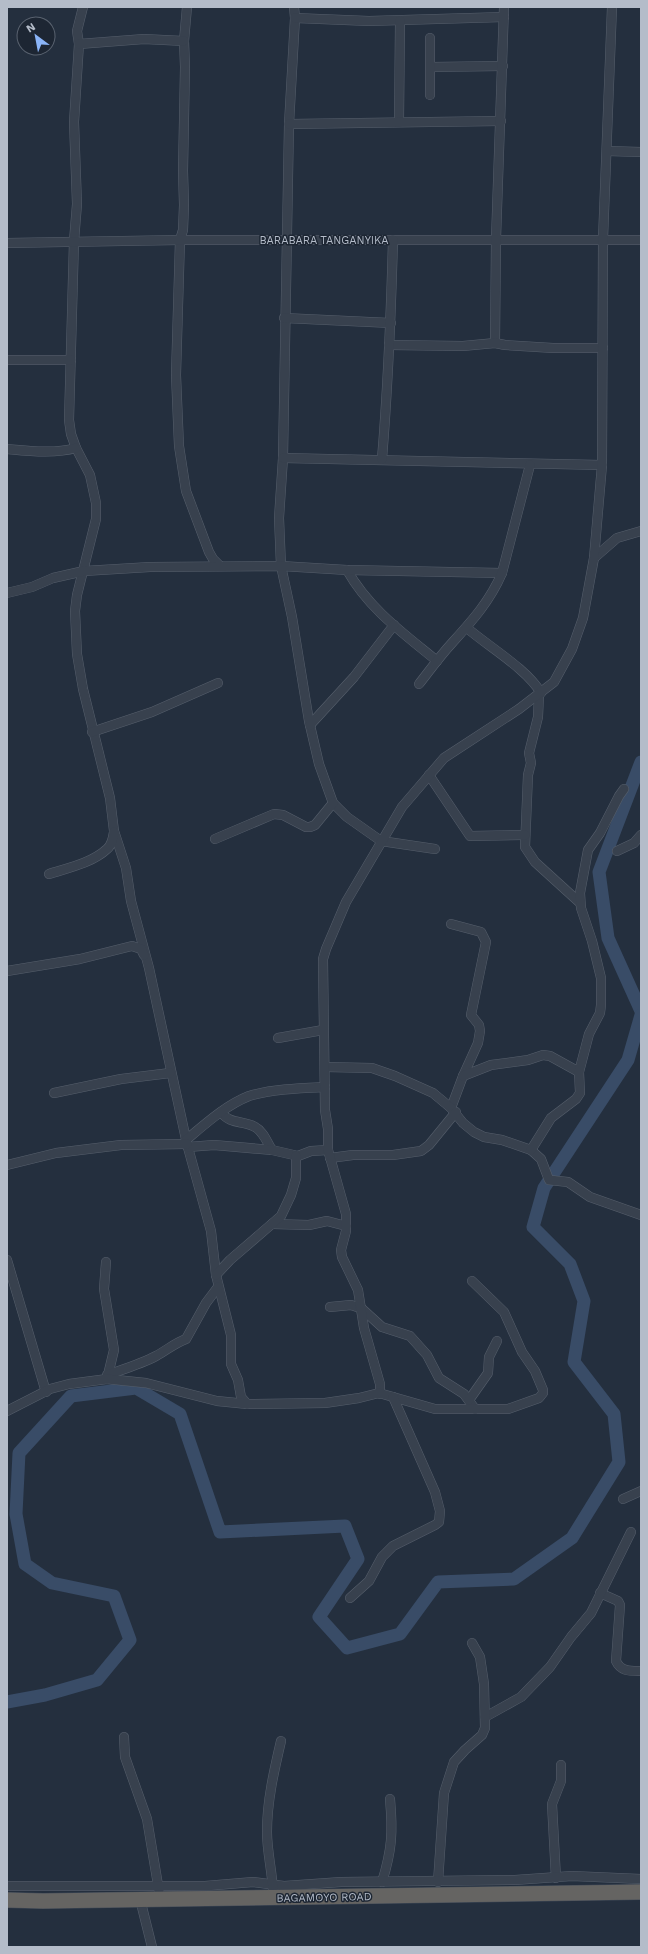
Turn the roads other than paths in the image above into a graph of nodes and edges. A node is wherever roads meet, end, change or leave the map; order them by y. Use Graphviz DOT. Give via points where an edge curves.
graph roads {
  1 [pos="83,7"];
  2 [pos="187,7"];
  3 [pos="294,7"];
  4 [pos="504,7"];
  5 [pos="612,7"];
  6 [pos="504,17"];
  7 [pos="295,18"];
  8 [pos="400,21"];
  9 [pos="430,38"];
  10 [pos="184,41"];
  11 [pos="79,44"];
  12 [pos="503,66"];
  13 [pos="431,67"];
  14 [pos="430,95"];
  15 [pos="501,121"];
  16 [pos="399,122"];
  17 [pos="289,124"];
  18 [pos="607,151"];
  19 [pos="641,152"];
  20 [pos="603,238"];
  21 [pos="496,239"];
  22 [pos="180,240"];
  23 [pos="393,240"];
  24 [pos="641,240"];
  25 [pos="74,241"];
  26 [pos="288,241"];
  27 [pos="7,243"];
  28 [pos="284,318"];
  29 [pos="391,323"];
  30 [pos="495,343"];
  31 [pos="389,345"];
  32 [pos="603,348"];
  33 [pos="7,360"];
  34 [pos="71,360"];
  35 [pos="76,448"];
  36 [pos="7,449"];
  37 [pos="283,458"];
  38 [pos="382,459"];
  39 [pos="530,465"];
  40 [pos="602,465"];
  41 [pos="641,531"];
  42 [pos="594,558"];
  43 [pos="220,566"];
  44 [pos="281,566"];
  45 [pos="347,570"];
  46 [pos="84,571"];
  47 [pos="502,573"];
  48 [pos="7,593"];
  49 [pos="394,625"];
  50 [pos="467,628"];
  51 [pos="437,661"];
  52 [pos="218,683"];
  53 [pos="419,684"];
  54 [pos="540,694"];
  55 [pos="310,724"];
  56 [pos="92,732"];
  57 [pos="429,775"];
  58 [pos="624,789"];
  59 [pos="333,803"];
  60 [pos="114,831"];
  61 [pos="525,835"];
  62 [pos="641,835"];
  63 [pos="215,839"];
  64 [pos="382,840"];
  65 [pos="435,849"];
  66 [pos="617,851"];
  67 [pos="49,874"];
  68 [pos="579,902"];
  69 [pos="451,924"];
  70 [pos="144,956"];
  71 [pos="7,971"];
  72 [pos="323,1030"];
  73 [pos="278,1038"];
  74 [pos="325,1067"];
  75 [pos="170,1072"];
  76 [pos="579,1072"];
  77 [pos="463,1076"];
  78 [pos="325,1087"];
  79 [pos="54,1093"];
  80 [pos="453,1110"];
  81 [pos="221,1112"];
  82 [pos="187,1144"];
  83 [pos="272,1150"];
  84 [pos="531,1150"];
  85 [pos="329,1154"];
  86 [pos="296,1156"];
  87 [pos="7,1165"];
  88 [pos="641,1215"];
  89 [pos="272,1224"];
  90 [pos="346,1226"];
  91 [pos="7,1260"];
  92 [pos="106,1262"];
  93 [pos="216,1275"];
  94 [pos="472,1281"];
  95 [pos="218,1287"];
  96 [pos="330,1307"];
  97 [pos="360,1307"];
  98 [pos="498,1341"];
  99 [pos="107,1377"];
  100 [pos="46,1392"];
  101 [pos="380,1394"];
  102 [pos="393,1397"];
  103 [pos="469,1400"];
  104 [pos="247,1404"];
  105 [pos="475,1409"];
  106 [pos="7,1411"];
  107 [pos="641,1491"];
  108 [pos="624,1499"];
  109 [pos="631,1532"];
  110 [pos="600,1593"];
  111 [pos="350,1598"];
  112 [pos="472,1643"];
  113 [pos="641,1671"];
  114 [pos="485,1717"];
  115 [pos="124,1737"];
  116 [pos="281,1741"];
  117 [pos="561,1766"];
  118 [pos="390,1799"];
  119 [pos="556,1878"];
  120 [pos="641,1878"];
  121 [pos="382,1882"];
  122 [pos="438,1882"];
  123 [pos="7,1886"];
  124 [pos="273,1891"];
  125 [pos="159,1892"];
  126 [pos="641,1892"];
  127 [pos="140,1899"];
  128 [pos="7,1900"];
  129 [pos="152,1947"];
  1 -- 11 [label="street" via="78,31"];
  2 -- 10 [label="street"];
  3 -- 7 [label="street"];
  4 -- 6 [label="street"];
  5 -- 18 [label="street"];
  6 -- 8 [label="street"];
  6 -- 12 [label="street"];
  7 -- 8 [label="street"];
  7 -- 17 [label="street"];
  8 -- 16 [label="street"];
  9 -- 13 [label="street"];
  10 -- 11 [label="street" via="144,39"];
  10 -- 22 [label="street" via="184,205"];
  11 -- 25 [label="street" via="74,122 77,204"];
  12 -- 13 [label="street"];
  12 -- 15 [label="street"];
  13 -- 14 [label="street"];
  15 -- 16 [label="street"];
  15 -- 21 [label="street"];
  16 -- 17 [label="street"];
  17 -- 26 [label="street"];
  18 -- 19 [label="street"];
  18 -- 20 [label="street"];
  20 -- 21 [label="street, BARABARA TANGANYIKA"];
  20 -- 24 [label="street, BARABARA TANGANYIKA"];
  20 -- 32 [label="street"];
  21 -- 23 [label="street, BARABARA TANGANYIKA"];
  21 -- 30 [label="street"];
  22 -- 25 [label="street, BARABARA TANGANYIKA"];
  22 -- 26 [label="street, BARABARA TANGANYIKA"];
  22 -- 43 [label="street" via="176,374 182,473 203,538 213,559"];
  23 -- 26 [label="street, BARABARA TANGANYIKA"];
  23 -- 29 [label="street"];
  25 -- 27 [label="street, BARABARA TANGANYIKA"];
  25 -- 34 [label="street"];
  26 -- 28 [label="street"];
  28 -- 29 [label="street"];
  28 -- 37 [label="street"];
  29 -- 31 [label="street"];
  30 -- 31 [label="street" via="463,346"];
  30 -- 32 [label="street" via="505,346 546,348"];
  31 -- 38 [label="street"];
  32 -- 40 [label="street"];
  33 -- 34 [label="street"];
  34 -- 35 [label="street" via="69,420"];
  35 -- 36 [label="street" via="66,451"];
  35 -- 46 [label="street" via="90,475 96,503 96,519"];
  37 -- 38 [label="street"];
  37 -- 44 [label="street" via="279,518"];
  38 -- 39 [label="street"];
  39 -- 40 [label="street"];
  39 -- 47 [label="street"];
  40 -- 42 [label="street"];
  41 -- 42 [label="street" via="617,538"];
  42 -- 54 [label="street" via="584,618 572,649 554,682"];
  43 -- 44 [label="street"];
  43 -- 46 [label="street"];
  44 -- 45 [label="street"];
  44 -- 55 [label="street"];
  45 -- 47 [label="street"];
  45 -- 49 [label="street" via="365,598"];
  46 -- 48 [label="street"];
  46 -- 56 [label="street" via="77,595 75,630"];
  47 -- 50 [label="street" via="483,609"];
  49 -- 51 [label="street"];
  49 -- 55 [label="street" via="354,677"];
  50 -- 51 [label="street"];
  50 -- 54 [label="street" via="536,684"];
  51 -- 53 [label="street"];
  52 -- 56 [label="street" via="152,712"];
  54 -- 57 [label="street" via="444,758"];
  54 -- 61 [label="street" via="538,717 528,752 531,764"];
  55 -- 59 [label="street" via="319,764"];
  56 -- 60 [label="street" via="110,798"];
  57 -- 61 [label="street" via="470,836"];
  57 -- 64 [label="street" via="402,807"];
  58 -- 68 [label="street" via="588,850"];
  59 -- 63 [label="street" via="315,825 306,827 283,815 274,814"];
  59 -- 64 [label="street" via="347,817"];
  60 -- 67 [label="street" via="108,849"];
  60 -- 70 [label="street" via="126,868"];
  61 -- 68 [label="street" via="525,847 530,856"];
  62 -- 66 [label="street" via="634,843"];
  64 -- 65 [label="street"];
  64 -- 72 [label="street" via="346,902 326,949 322,975"];
  68 -- 76 [label="street" via="596,954 601,978 601,1005 600,1013 589,1034"];
  69 -- 77 [label="street" via="482,932 486,939 471,1015 479,1025 478,1043"];
  70 -- 71 [label="street" via="141,949 132,946 80,959"];
  70 -- 75 [label="street"];
  72 -- 73 [label="street"];
  72 -- 74 [label="street"];
  74 -- 78 [label="street"];
  74 -- 80 [label="street" via="372,1068 433,1093"];
  75 -- 79 [label="street"];
  75 -- 82 [label="street"];
  76 -- 77 [label="street" via="550,1056 543,1055 528,1060 491,1065"];
  76 -- 84 [label="street" via="580,1092 576,1099 551,1118"];
  77 -- 80 [label="street"];
  78 -- 81 [label="street" via="251,1096"];
  78 -- 85 [label="street"];
  80 -- 84 [label="street" via="474,1132"];
  80 -- 85 [label="street" via="429,1145 421,1151 393,1155"];
  81 -- 82 [label="street"];
  81 -- 83 [label="street" via="230,1121 255,1127"];
  82 -- 83 [label="street"];
  82 -- 87 [label="street" via="107,1147 56,1153"];
  82 -- 93 [label="street" via="211,1231"];
  83 -- 86 [label="street"];
  84 -- 88 [label="street" via="541,1159 549,1180 568,1182 590,1197"];
  85 -- 86 [label="street" via="311,1151"];
  85 -- 90 [label="street" via="344,1207"];
  86 -- 89 [label="street" via="296,1178 291,1195 281,1216"];
  89 -- 90 [label="street" via="309,1225 328,1221"];
  89 -- 93 [label="street"];
  90 -- 97 [label="street" via="342,1257 358,1290"];
  91 -- 100 [label="street"];
  92 -- 99 [label="street" via="104,1288 114,1350"];
  93 -- 95 [label="street"];
  94 -- 105 [label="street" via="504,1312 543,1390 539,1398 508,1409"];
  95 -- 99 [label="street" via="186,1339 141,1363"];
  95 -- 104 [label="street" via="231,1335 231,1364 238,1380 241,1397"];
  96 -- 97 [label="street" via="351,1304"];
  97 -- 101 [label="street" via="380,1384"];
  97 -- 103 [label="street" via="382,1327 410,1336 427,1355 442,1381"];
  98 -- 103 [label="street" via="489,1356 488,1373"];
  99 -- 100 [label="street" via="69,1384"];
  99 -- 104 [label="street" via="146,1383 217,1401"];
  100 -- 106 [label="street"];
  101 -- 102 [label="street"];
  101 -- 104 [label="street" via="325,1403"];
  102 -- 105 [label="street" via="435,1409"];
  102 -- 111 [label="street" via="435,1492 440,1519 435,1525 393,1546 382,1558 369,1581"];
  103 -- 105 [label="street"];
  107 -- 108 [label="street"];
  109 -- 110 [label="street"];
  110 -- 113 [label="street" via="618,1601 620,1605 616,1661 618,1665 624,1670"];
  110 -- 114 [label="street" via="591,1613 534,1686 521,1697"];
  112 -- 114 [label="street" via="480,1657"];
  114 -- 122 [label="street" via="484,1734 454,1762 444,1793"];
  115 -- 125 [label="street" via="125,1757 146,1819"];
  116 -- 124 [label="street" via="269,1798 267,1834"];
  117 -- 119 [label="street" via="561,1781 552,1804"];
  118 -- 121 [label="street" via="390,1856"];
  119 -- 120 [label="street"];
  119 -- 122 [label="street"];
  121 -- 122 [label="street"];
  121 -- 124 [label="street" via="341,1882"];
  123 -- 125 [label="street"];
  124 -- 125 [label="highway, BAGAMOYO ROAD"];
  124 -- 126 [label="highway, BAGAMOYO ROAD"];
  125 -- 127 [label="highway, BAGAMOYO ROAD"];
  127 -- 128 [label="highway, BAGAMOYO ROAD"];
  127 -- 129 [label="street"];
}
